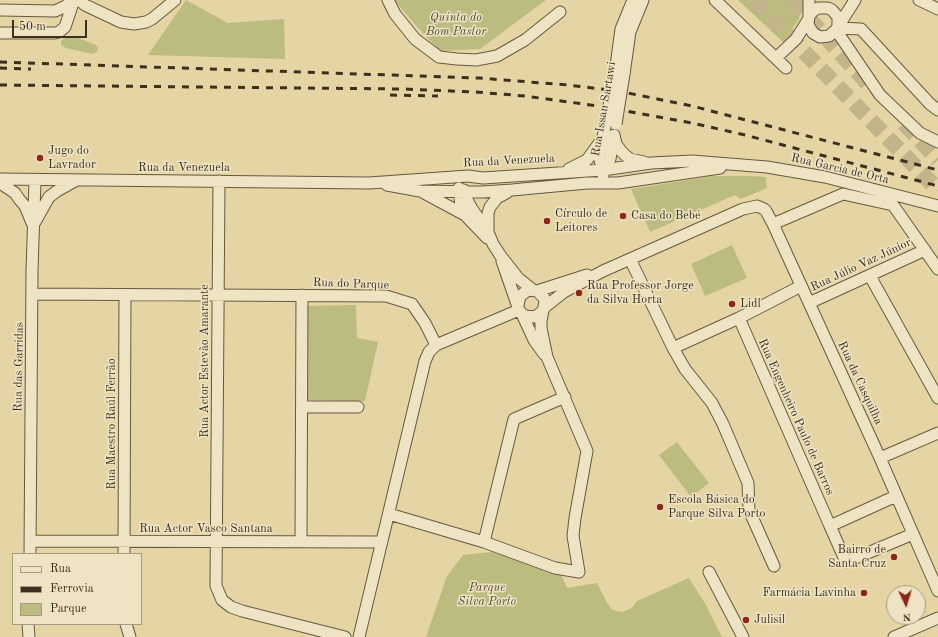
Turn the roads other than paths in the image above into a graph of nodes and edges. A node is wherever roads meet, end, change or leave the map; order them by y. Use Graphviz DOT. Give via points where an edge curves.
graph roads {
  1 [pos="73,0"];
  2 [pos="78,0"];
  3 [pos="175,0"];
  4 [pos="388,0"];
  5 [pos="633,0"];
  6 [pos="643,0"];
  7 [pos="715,0"];
  8 [pos="809,0"];
  9 [pos="854,0"];
  10 [pos="919,0"];
  11 [pos="823,5"];
  12 [pos="938,9"];
  13 [pos="0,10"];
  14 [pos="560,12"];
  15 [pos="809,18"];
  16 [pos="837,28"];
  17 [pos="0,33"];
  18 [pos="820,37"];
  19 [pos="796,39"];
  20 [pos="844,42"];
  21 [pos="776,58"];
  22 [pos="786,68"];
  23 [pos="619,74"];
  24 [pos="938,110"];
  25 [pos="612,127"];
  26 [pos="602,138"];
  27 [pos="938,142"];
  28 [pos="651,164"];
  29 [pos="736,165"];
  30 [pos="603,170"];
  31 [pos="559,172"];
  32 [pos="441,178"];
  33 [pos="483,178"];
  34 [pos="0,179"];
  35 [pos="35,180"];
  36 [pos="76,180"];
  37 [pos="219,181"];
  38 [pos="369,182"];
  39 [pos="0,183"];
  40 [pos="603,183"];
  41 [pos="512,190"];
  42 [pos="420,191"];
  43 [pos="462,192"];
  44 [pos="938,206"];
  45 [pos="465,215"];
  46 [pos="773,224"];
  47 [pos="33,226"];
  48 [pos="488,232"];
  49 [pos="493,244"];
  50 [pos="925,250"];
  51 [pos="500,255"];
  52 [pos="630,259"];
  53 [pos="938,269"];
  54 [pos="603,271"];
  55 [pos="870,276"];
  56 [pos="801,286"];
  57 [pos="535,291"];
  58 [pos="32,294"];
  59 [pos="125,294"];
  60 [pos="219,295"];
  61 [pos="302,295"];
  62 [pos="809,303"];
  63 [pos="520,309"];
  64 [pos="544,309"];
  65 [pos="739,318"];
  66 [pos="436,345"];
  67 [pos="673,348"];
  68 [pos="547,357"];
  69 [pos="565,397"];
  70 [pos="938,398"];
  71 [pos="302,407"];
  72 [pos="358,407"];
  73 [pos="938,433"];
  74 [pos="880,458"];
  75 [pos="896,496"];
  76 [pos="389,514"];
  77 [pos="830,526"];
  78 [pos="913,534"];
  79 [pos="30,541"];
  80 [pos="124,541"];
  81 [pos="217,542"];
  82 [pos="301,542"];
  83 [pos="382,542"];
  84 [pos="484,542"];
  85 [pos="30,553"];
  86 [pos="124,553"];
  87 [pos="774,566"];
  88 [pos="710,572"];
  89 [pos="938,590"];
  90 [pos="938,618"];
  91 [pos="28,625"];
  92 [pos="126,625"];
  93 [pos="29,637"];
  94 [pos="130,637"];
  95 [pos="345,637"];
  96 [pos="359,637"];
  97 [pos="743,637"];
  98 [pos="894,637"];
  1 -- 13 [label="street" via="55,11"];
  1 -- 17 [label="street" via="65,27 59,32"];
  2 -- 3 [label="street" via="121,22 134,24 152,19"];
  4 -- 14 [label="street" via="395,14 439,57 476,60 497,56 525,40"];
  5 -- 23 [label="street, Rua Issan Sartawi" via="622,29"];
  6 -- 23 [label="street, Rua Issan Sartawi" via="630,32"];
  7 -- 21 [label="street"];
  8 -- 15 [label="street"];
  9 -- 11 [label="street" via="838,6"];
  9 -- 16 [label="street"];
  10 -- 12 [label="street"];
  11 -- 15 [label="street" via="813,11"];
  11 -- 16 [label="street" via="838,17"];
  15 -- 18 [label="street" via="810,29"];
  15 -- 19 [label="street"];
  16 -- 18 [label="street" via="829,36"];
  16 -- 20 [label="street"];
  16 -- 24 [label="street" via="861,29"];
  18 -- 19 [label="street"];
  18 -- 20 [label="street"];
  19 -- 21 [label="street"];
  20 -- 27 [label="street" via="880,95 920,133"];
  21 -- 22 [label="street"];
  23 -- 25 [label="street, Rua Issan Sartawi, bridge"];
  25 -- 26 [label="street, Rua Issan Sartawi"];
  25 -- 28 [label="street" via="616,144 625,155 630,159"];
  25 -- 30 [label="street, Rua Issan Sartawi" via="610,159"];
  26 -- 30 [label="street, Rua Issan Sartawi" via="599,157"];
  26 -- 31 [label="street" via="587,160"];
  28 -- 29 [label="street, Rua Garcia de Orta" via="692,161"];
  28 -- 30 [label="street, Rua Garcia de Orta"];
  29 -- 40 [label="street, Rua Garcia de Orta" via="618,183"];
  29 -- 44 [label="street, Rua Garcia de Orta" via="767,167 825,177"];
  30 -- 31 [label="street, Rua da Venezuela"];
  30 -- 40 [label="street"];
  31 -- 33 [label="street, Rua da Venezuela"];
  32 -- 33 [label="street, Rua da Venezuela"];
  32 -- 38 [label="street, Rua da Venezuela"];
  32 -- 43 [label="street"];
  33 -- 43 [label="street"];
  34 -- 35 [label="street, Rua da Venezuela"];
  35 -- 36 [label="street, Rua da Venezuela"];
  35 -- 47 [label="street, Rua das Garridas"];
  36 -- 37 [label="street, Rua da Venezuela"];
  36 -- 47 [label="street" via="49,197"];
  37 -- 38 [label="street, Rua da Venezuela"];
  37 -- 60 [label="street, Rua Actor Estevão Amarante"];
  38 -- 42 [label="street, Rua da Venezuela"];
  39 -- 47 [label="street" via="15,193 25,206"];
  40 -- 41 [label="street, Rua da Venezuela"];
  41 -- 43 [label="street, Rua da Venezuela"];
  41 -- 48 [label="street" via="492,203 488,213"];
  42 -- 43 [label="street, Rua da Venezuela"];
  42 -- 45 [label="street"];
  43 -- 45 [label="street" via="460,202"];
  43 -- 48 [label="street"];
  45 -- 49 [label="street"];
  46 -- 50 [label="street" via="843,194 894,205"];
  46 -- 52 [label="street, Rua da Casquilha" via="766,211 761,207 751,206"];
  46 -- 56 [label="street, Rua da Casquilha"];
  47 -- 58 [label="street, Rua das Garridas"];
  48 -- 49 [label="street"];
  49 -- 51 [label="street"];
  50 -- 53 [label="street"];
  50 -- 55 [label="street, Rua Júlio Vaz Júnior"];
  51 -- 57 [label="street" via="518,278"];
  51 -- 63 [label="street"];
  52 -- 54 [label="street"];
  52 -- 67 [label="street"];
  54 -- 57 [label="street"];
  54 -- 64 [label="street" via="564,292"];
  55 -- 62 [label="street, Rua Júlio Vaz Júnior"];
  55 -- 70 [label="street"];
  56 -- 62 [label="street, Rua da Casquilha"];
  56 -- 65 [label="street"];
  57 -- 63 [label="street" via="528,290 520,296"];
  57 -- 64 [label="street" via="544,298"];
  58 -- 59 [label="street, Rua do Parque"];
  58 -- 79 [label="street, Rua das Garridas"];
  59 -- 60 [label="street, Rua do Parque"];
  59 -- 80 [label="street, Rua Maestro Raúl Ferrão"];
  60 -- 61 [label="street, Rua do Parque"];
  60 -- 81 [label="street, Rua Actor Estevão Amarante"];
  61 -- 66 [label="street, Rua do Parque" via="386,296 412,304"];
  61 -- 71 [label="street"];
  62 -- 74 [label="street, Rua da Casquilha"];
  63 -- 64 [label="street" via="526,316 535,317"];
  63 -- 66 [label="street"];
  63 -- 68 [label="street" via="534,340"];
  64 -- 68 [label="street" via="541,328"];
  65 -- 67 [label="street"];
  65 -- 77 [label="street, Rua Engenheiro Paulo de Barros"];
  66 -- 76 [label="street" via="425,361"];
  67 -- 87 [label="street" via="685,369 712,403 723,424 748,483 749,510"];
  68 -- 69 [label="street"];
  69 -- 84 [label="street" via="514,419"];
  69 -- 84 [label="street" via="587,451 574,518 573,536 579,572 555,568"];
  71 -- 72 [label="street"];
  71 -- 82 [label="street"];
  73 -- 74 [label="street"];
  74 -- 75 [label="street, Rua da Casquilha"];
  75 -- 77 [label="street"];
  75 -- 78 [label="street, Rua da Casquilha"];
  76 -- 83 [label="street"];
  76 -- 84 [label="street"];
  77 -- 78 [label="street, Rua Engenheiro Paulo de Barros" via="846,562"];
  78 -- 89 [label="street, Rua da Casquilha"];
  79 -- 80 [label="street, Rua Actor Vasco Santana"];
  79 -- 85 [label="street, Rua das Garridas"];
  80 -- 81 [label="street, Rua Actor Vasco Santana"];
  80 -- 86 [label="street, Rua Maestro Raúl Ferrão"];
  81 -- 82 [label="street, Rua Actor Vasco Santana"];
  81 -- 95 [label="street, Rua Actor Estevão Amarante" via="216,586 222,600 231,607 242,612"];
  82 -- 83 [label="street, Rua Actor Vasco Santana"];
  83 -- 96 [label="street"];
  88 -- 97 [label="street"];
  90 -- 98 [label="street"];
  91 -- 93 [label="street"];
  92 -- 94 [label="street"];
}
